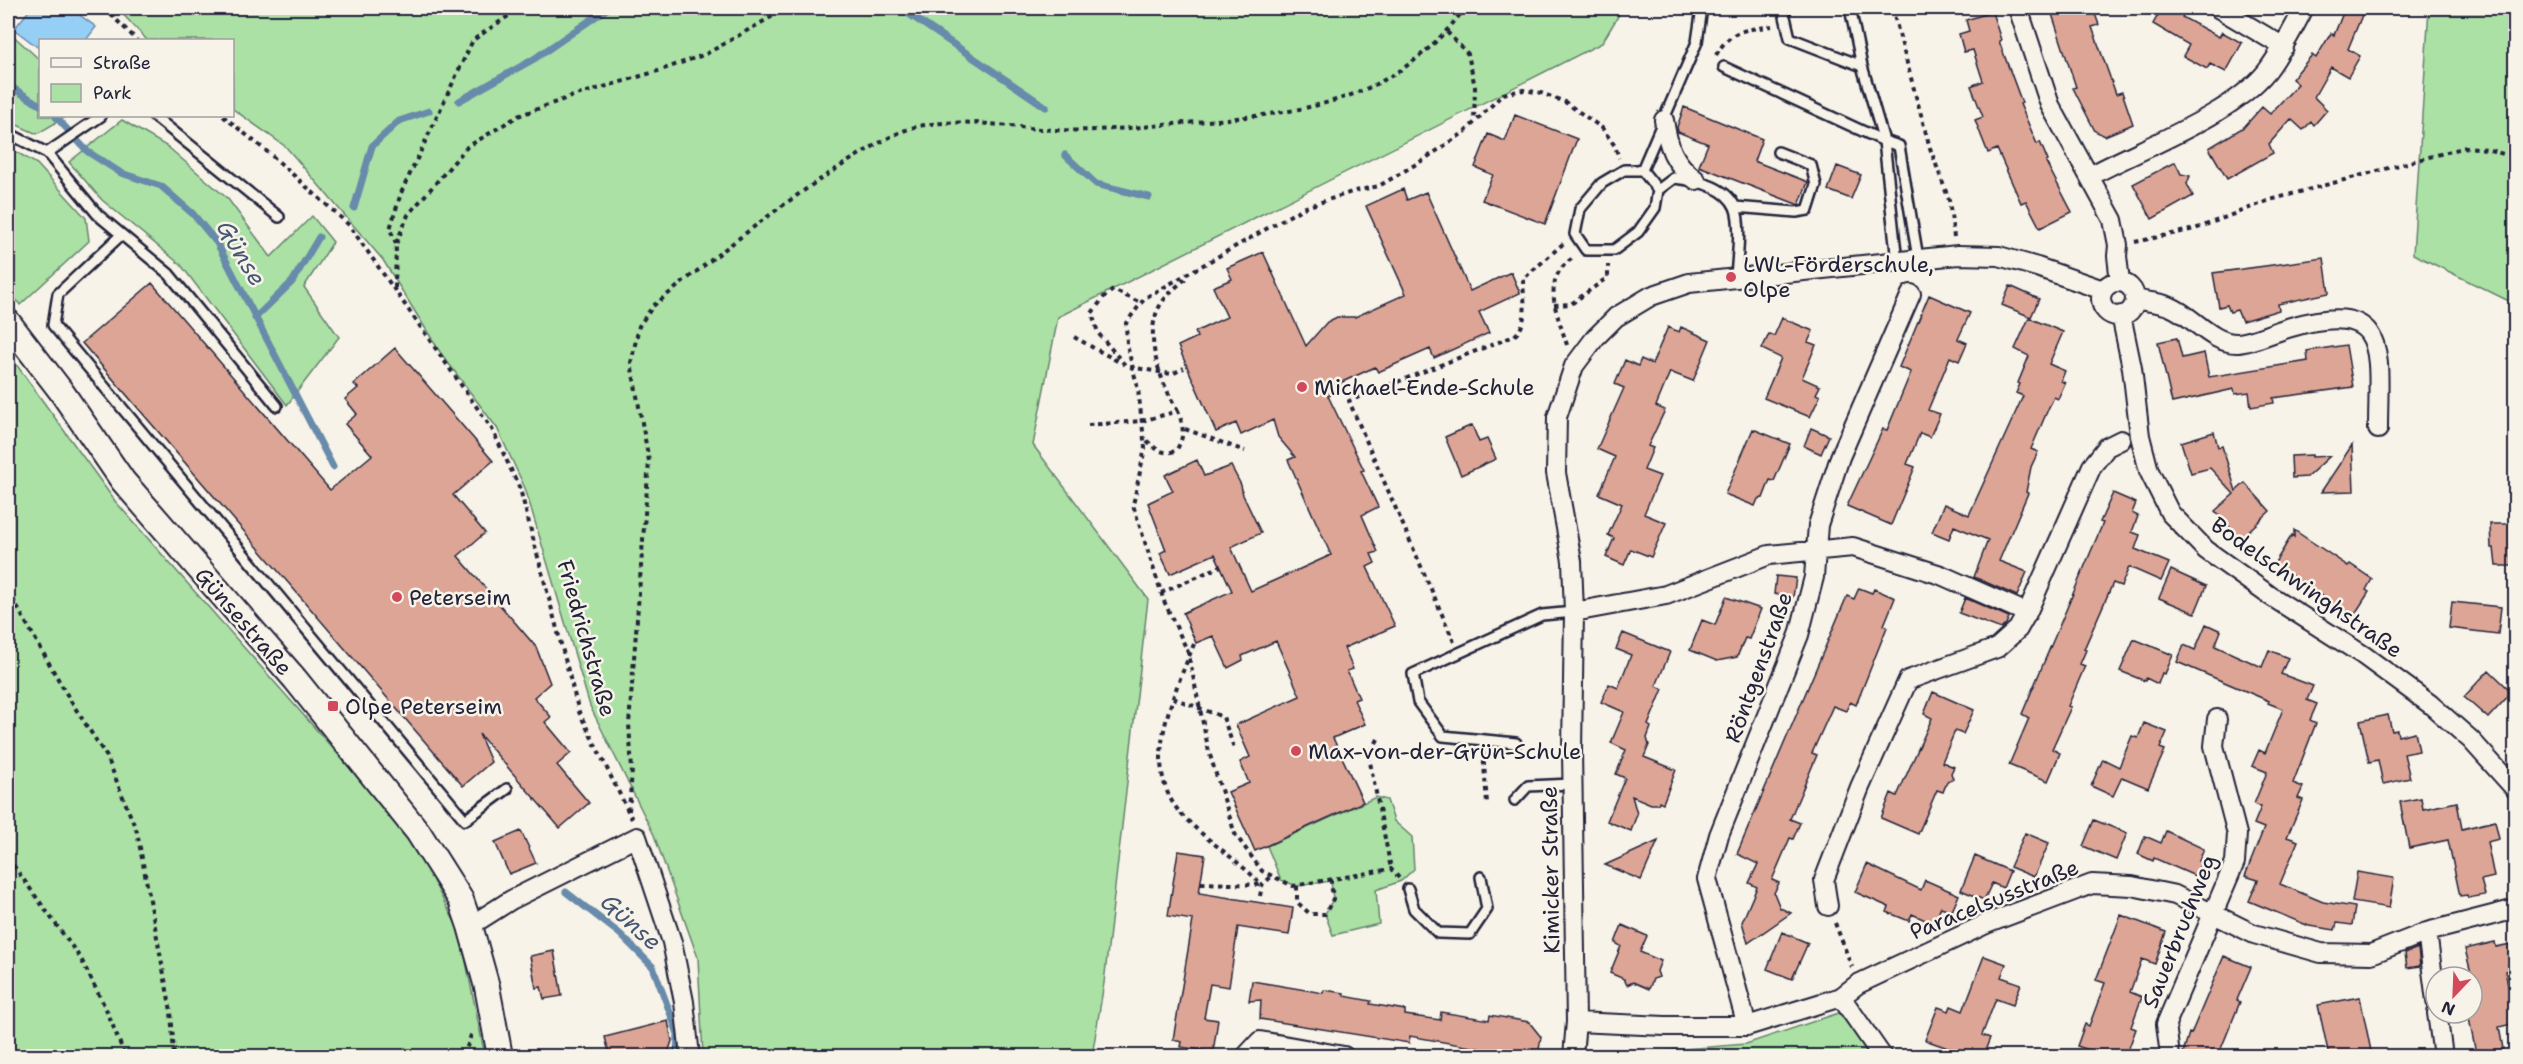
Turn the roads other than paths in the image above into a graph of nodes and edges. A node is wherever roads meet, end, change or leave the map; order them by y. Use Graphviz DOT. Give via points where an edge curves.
graph roads {
  1 [pos="1702,8"];
  2 [pos="1783,8"];
  3 [pos="1850,8"];
  4 [pos="2018,8"];
  5 [pos="2218,8"];
  6 [pos="2304,8"];
  7 [pos="2284,46"];
  8 [pos="1862,66"];
  9 [pos="1725,67"];
  10 [pos="100,117"];
  11 [pos="155,117"];
  12 [pos="1664,120"];
  13 [pos="8,133"];
  14 [pos="1884,141"];
  15 [pos="1778,152"];
  16 [pos="47,153"];
  17 [pos="1642,170"];
  18 [pos="2090,176"];
  19 [pos="1696,180"];
  20 [pos="1658,190"];
  21 [pos="1735,207"];
  22 [pos="279,217"];
  23 [pos="121,235"];
  24 [pos="1918,258"];
  25 [pos="1897,262"];
  26 [pos="1736,278"];
  27 [pos="2120,282"];
  28 [pos="2103,290"];
  29 [pos="1911,294"];
  30 [pos="2135,299"];
  31 [pos="2121,315"];
  32 [pos="8,322"];
  33 [pos="277,406"];
  34 [pos="2379,429"];
  35 [pos="2121,440"];
  36 [pos="1815,551"];
  37 [pos="1574,612"];
  38 [pos="2027,613"];
  39 [pos="2217,719"];
  40 [pos="1516,743"];
  41 [pos="1572,784"];
  42 [pos="507,789"];
  43 [pos="2516,790"];
  44 [pos="1515,800"];
  45 [pos="1481,877"];
  46 [pos="1408,889"];
  47 [pos="1828,906"];
  48 [pos="2516,909"];
  49 [pos="2215,913"];
  50 [pos="470,926"];
  51 [pos="2427,932"];
  52 [pos="2431,965"];
  53 [pos="1841,997"];
  54 [pos="1576,1022"];
  55 [pos="2439,1025"];
  56 [pos="1747,1026"];
  57 [pos="500,1056"];
  58 [pos="690,1056"];
  59 [pos="1246,1056"];
  60 [pos="1344,1056"];
  61 [pos="1573,1056"];
  62 [pos="1882,1056"];
  63 [pos="2170,1056"];
  64 [pos="2443,1056"];
  1 -- 12 [label="lane" via="1696,42"];
  2 -- 8 [label="lane" via="1790,38"];
  3 -- 8 [label="lane"];
  4 -- 18 [label="street" via="2050,105"];
  5 -- 7 [label="street"];
  6 -- 7 [label="street"];
  7 -- 18 [label="street" via="2266,72 2244,93 2199,121"];
  8 -- 14 [label="lane"];
  9 -- 14 [label="lane"];
  10 -- 16 [label="lane"];
  11 -- 22 [label="lane"];
  12 -- 17 [label="lane"];
  12 -- 19 [label="street" via="1668,148"];
  13 -- 16 [label="lane"];
  14 -- 24 [label="lane" via="1899,146"];
  14 -- 25 [label="lane"];
  15 -- 21 [label="lane" via="1811,165 1816,185 1808,210"];
  16 -- 23 [label="lane" via="98,215"];
  17 -- 20 [label="lane"];
  17 -- 20 [label="lane" via="1623,170 1602,183 1580,209 1575,234 1586,250 1614,250 1638,232 1655,208"];
  18 -- 27 [label="street" via="2113,220"];
  19 -- 20 [label="lane" via="1674,178"];
  19 -- 21 [label="lane" via="1720,191"];
  21 -- 26 [label="lane"];
  23 -- 33 [label="lane" via="169,274"];
  23 -- 42 [label="lane" via="58,294 53,325 465,820"];
  24 -- 25 [label="street"];
  24 -- 28 [label="street" via="2000,256"];
  25 -- 26 [label="street"];
  26 -- 37 [label="street" via="1689,283 1651,296 1616,317 1574,366 1557,417 1556,473 1572,561"];
  27 -- 28 [label="street" via="2110,283"];
  27 -- 30 [label="street" via="2131,287"];
  28 -- 31 [label="street" via="2104,309"];
  29 -- 36 [label="street, Röntgenstraße" via="1840,456 1818,525"];
  30 -- 31 [label="street" via="2133,307"];
  30 -- 34 [label="street" via="2170,307 2218,338 2238,343 2308,322 2337,318 2359,323 2373,336"];
  31 -- 43 [label="street, Bodelschwinghstraße" via="2140,436 2149,471 2170,513 2206,550 2430,704 2471,740"];
  32 -- 50 [label="street, Günsestraße" via="123,481 295,680 418,832 461,900"];
  35 -- 38 [label="street" via="2108,447 2092,466"];
  36 -- 37 [label="street" via="1769,555 1666,595"];
  36 -- 38 [label="street" via="1853,547 1941,575"];
  36 -- 56 [label="street, Röntgenstraße" via="1814,578 1799,635 1719,835 1707,879"];
  37 -- 40 [label="lane" via="1542,615 1413,674 1418,702 1443,736"];
  37 -- 41 [label="street, Kimicker Straße"];
  38 -- 47 [label="street" via="2018,629 1996,648 1908,680 1824,880"];
  39 -- 49 [label="street, Sauerbruchweg" via="2214,746 2237,834 2235,862"];
  41 -- 44 [label="lane" via="1528,786"];
  41 -- 54 [label="street, Kimicker Straße"];
  45 -- 46 [label="lane" via="1487,909 1470,934 1438,933 1414,909"];
  48 -- 51 [label="street, Paracelsusstraße"];
  49 -- 51 [label="street, Paracelsusstraße" via="2254,934 2321,953 2371,954"];
  49 -- 53 [label="street, Paracelsusstraße" via="2175,895 2132,886 2092,884 1986,924 1858,984"];
  49 -- 63 [label="street, Sauerbruchweg" via="2166,1024"];
  50 -- 57 [label="street, Günsestraße" via="488,987"];
  50 -- 58 [label="street" via="511,900 637,837 672,942"];
  51 -- 52 [label="street"];
  53 -- 56 [label="street, Paracelsusstraße"];
  53 -- 62 [label="street"];
  54 -- 56 [label="street, Paracelsusstraße"];
  54 -- 61 [label="street, Kimicker Straße"];
  55 -- 64 [label="street"];
  59 -- 60 [label="street" via="1260,1041"];
}
